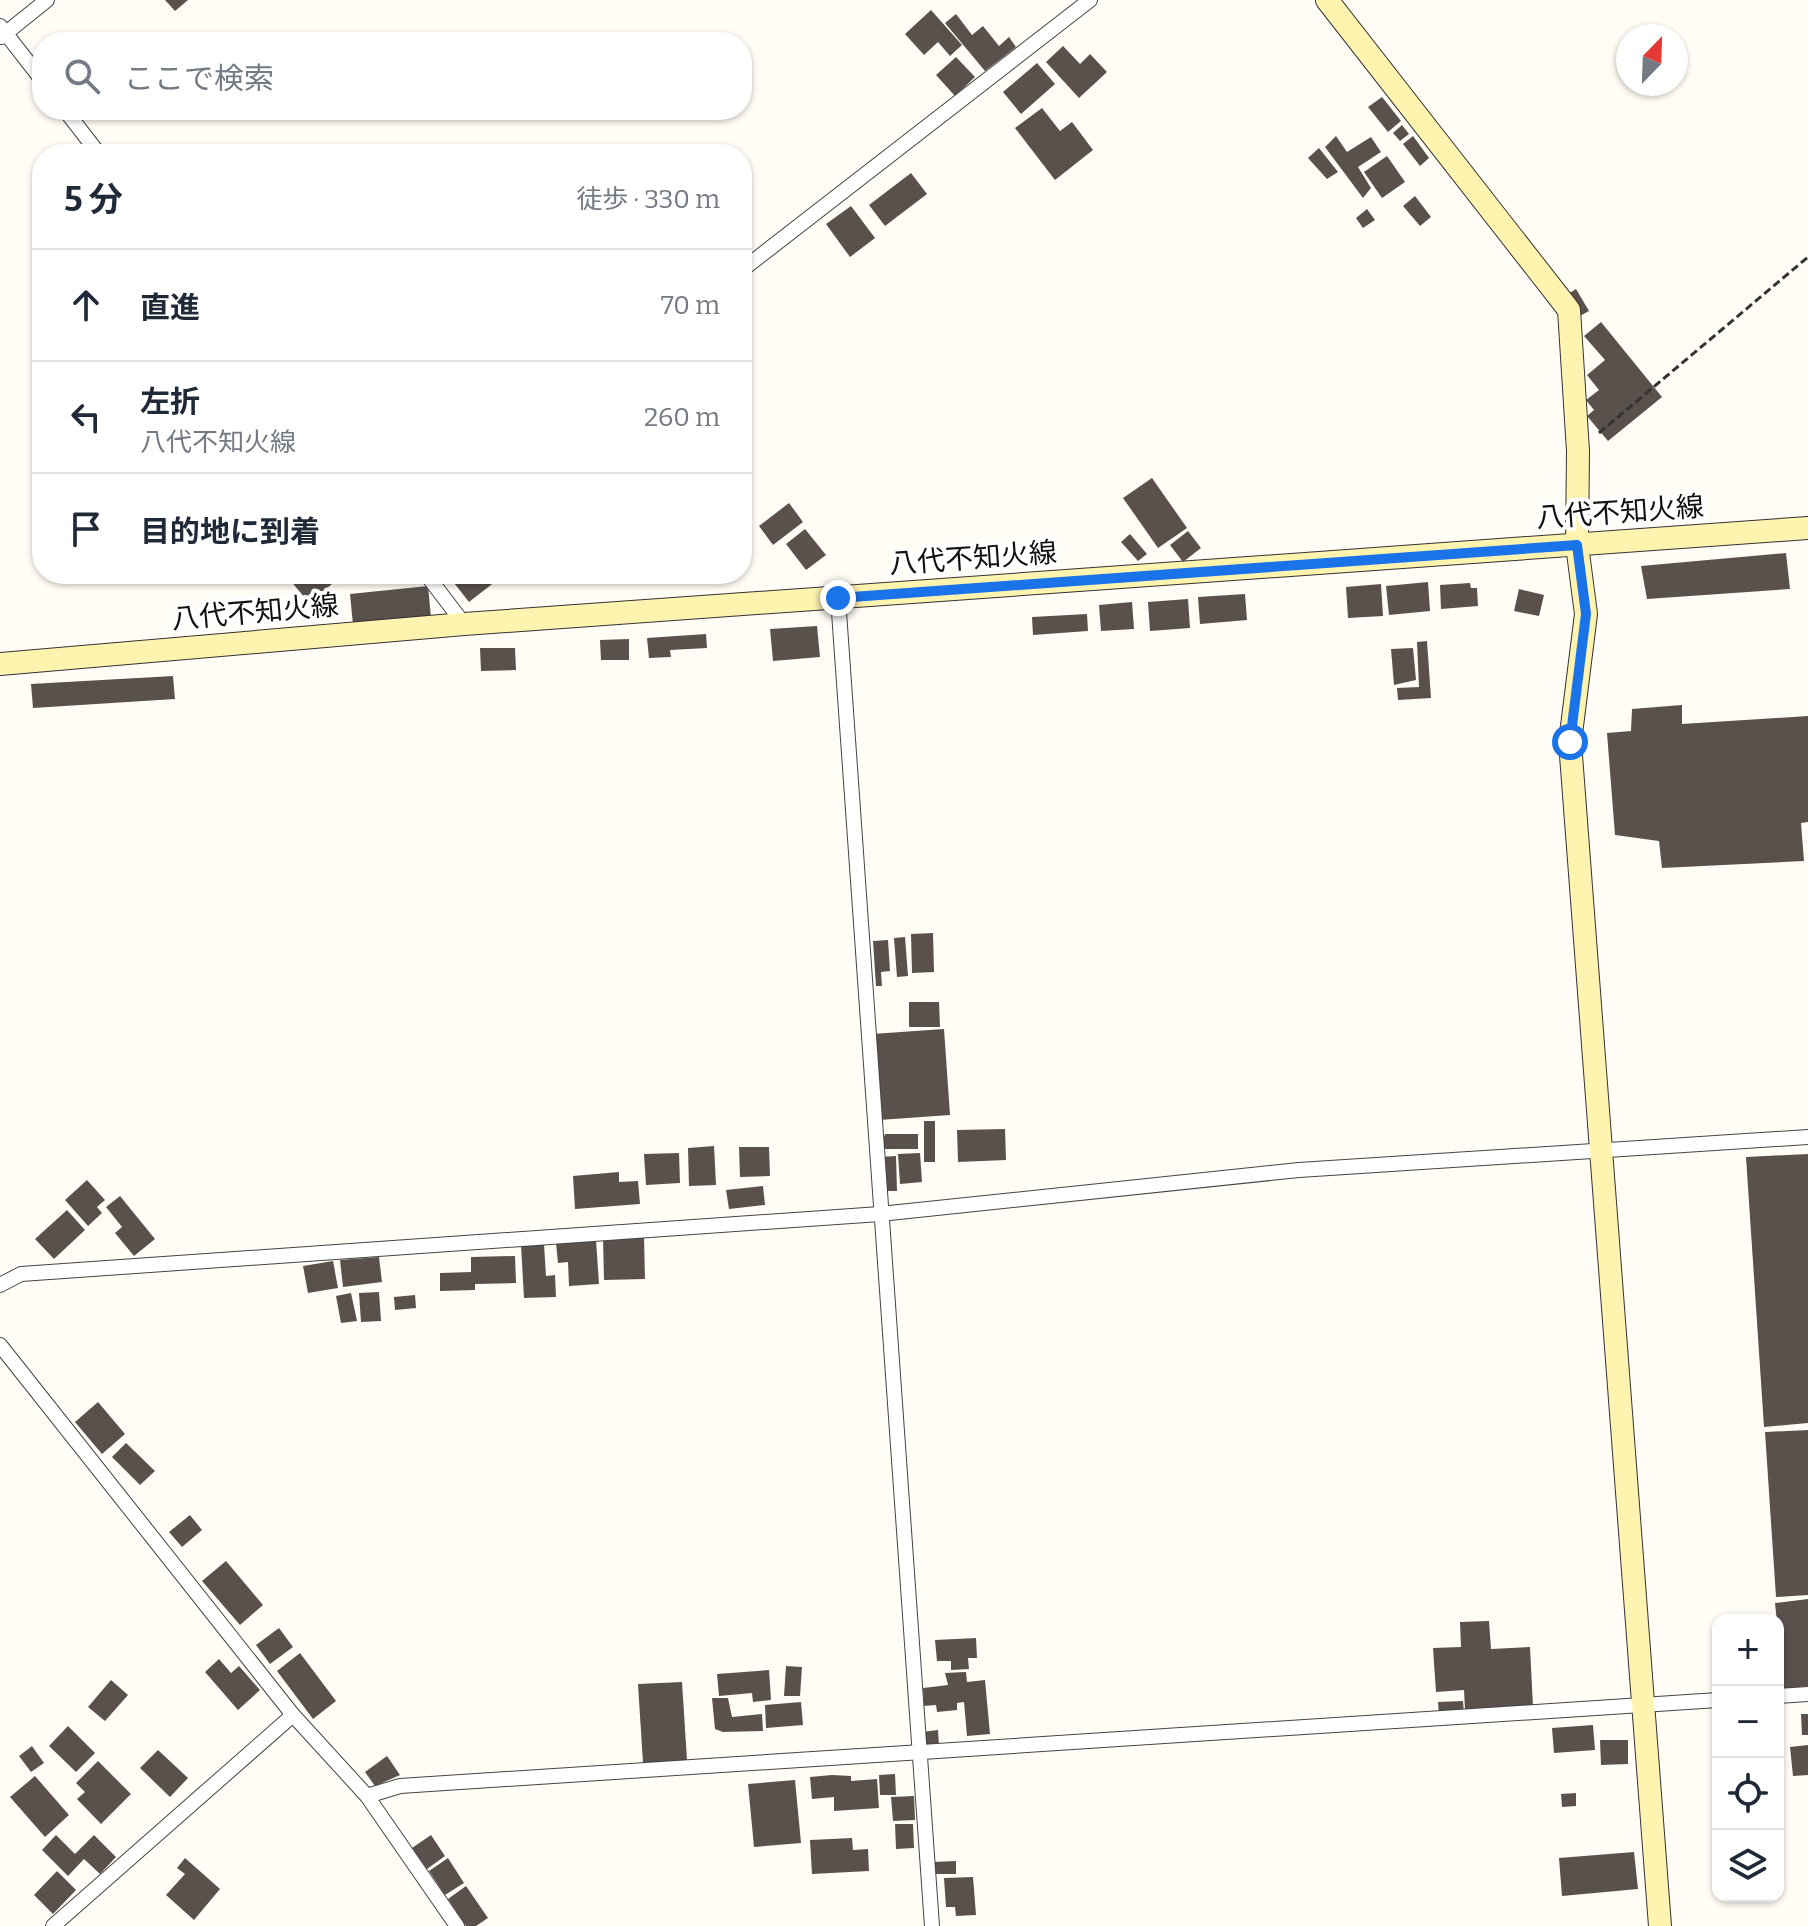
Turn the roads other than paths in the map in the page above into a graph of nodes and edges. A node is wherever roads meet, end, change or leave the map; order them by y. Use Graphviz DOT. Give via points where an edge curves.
graph roads {
  1 [pos="47,0"];
  2 [pos="1090,0"];
  3 [pos="1327,0"];
  4 [pos="2,32"];
  5 [pos="32,68"];
  6 [pos="73,120"];
  7 [pos="91,144"];
  8 [pos="752,262"];
  9 [pos="1808,528"];
  10 [pos="1577,545"];
  11 [pos="434,584"];
  12 [pos="838,598"];
  13 [pos="464,624"];
  14 [pos="0,664"];
  15 [pos="1808,1137"];
  16 [pos="1604,1150"];
  17 [pos="880,1214"];
  18 [pos="0,1285"];
  19 [pos="0,1345"];
  20 [pos="1808,1694"];
  21 [pos="1784,1696"];
  22 [pos="1712,1700"];
  23 [pos="1643,1705"];
  24 [pos="293,1715"];
  25 [pos="920,1751"];
  26 [pos="367,1796"];
  27 [pos="53,1926"];
  28 [pos="457,1926"];
  29 [pos="932,1926"];
  30 [pos="1660,1926"];
  1 -- 4 [label="street"];
  2 -- 8 [label="street"];
  3 -- 10 [label="main road" via="1569,310 1578,451"];
  4 -- 5 [label="street"];
  6 -- 7 [label="street"];
  9 -- 10 [label="main road, 八代不知火線"];
  10 -- 12 [label="main road, 八代不知火線"];
  10 -- 16 [label="main road" via="1586,614 1570,742"];
  11 -- 13 [label="street"];
  12 -- 13 [label="main road, 八代不知火線"];
  12 -- 17 [label="street"];
  13 -- 14 [label="main road, 八代不知火線"];
  15 -- 16 [label="street"];
  16 -- 17 [label="street" via="1299,1170"];
  16 -- 23 [label="main road"];
  17 -- 18 [label="street" via="21,1274"];
  17 -- 25 [label="street"];
  19 -- 24 [label="street"];
  20 -- 21 [label="street"];
  22 -- 23 [label="street"];
  23 -- 25 [label="street"];
  23 -- 30 [label="main road"];
  24 -- 26 [label="street"];
  24 -- 27 [label="street"];
  25 -- 26 [label="street" via="400,1786"];
  25 -- 29 [label="street"];
  26 -- 28 [label="street"];
}
